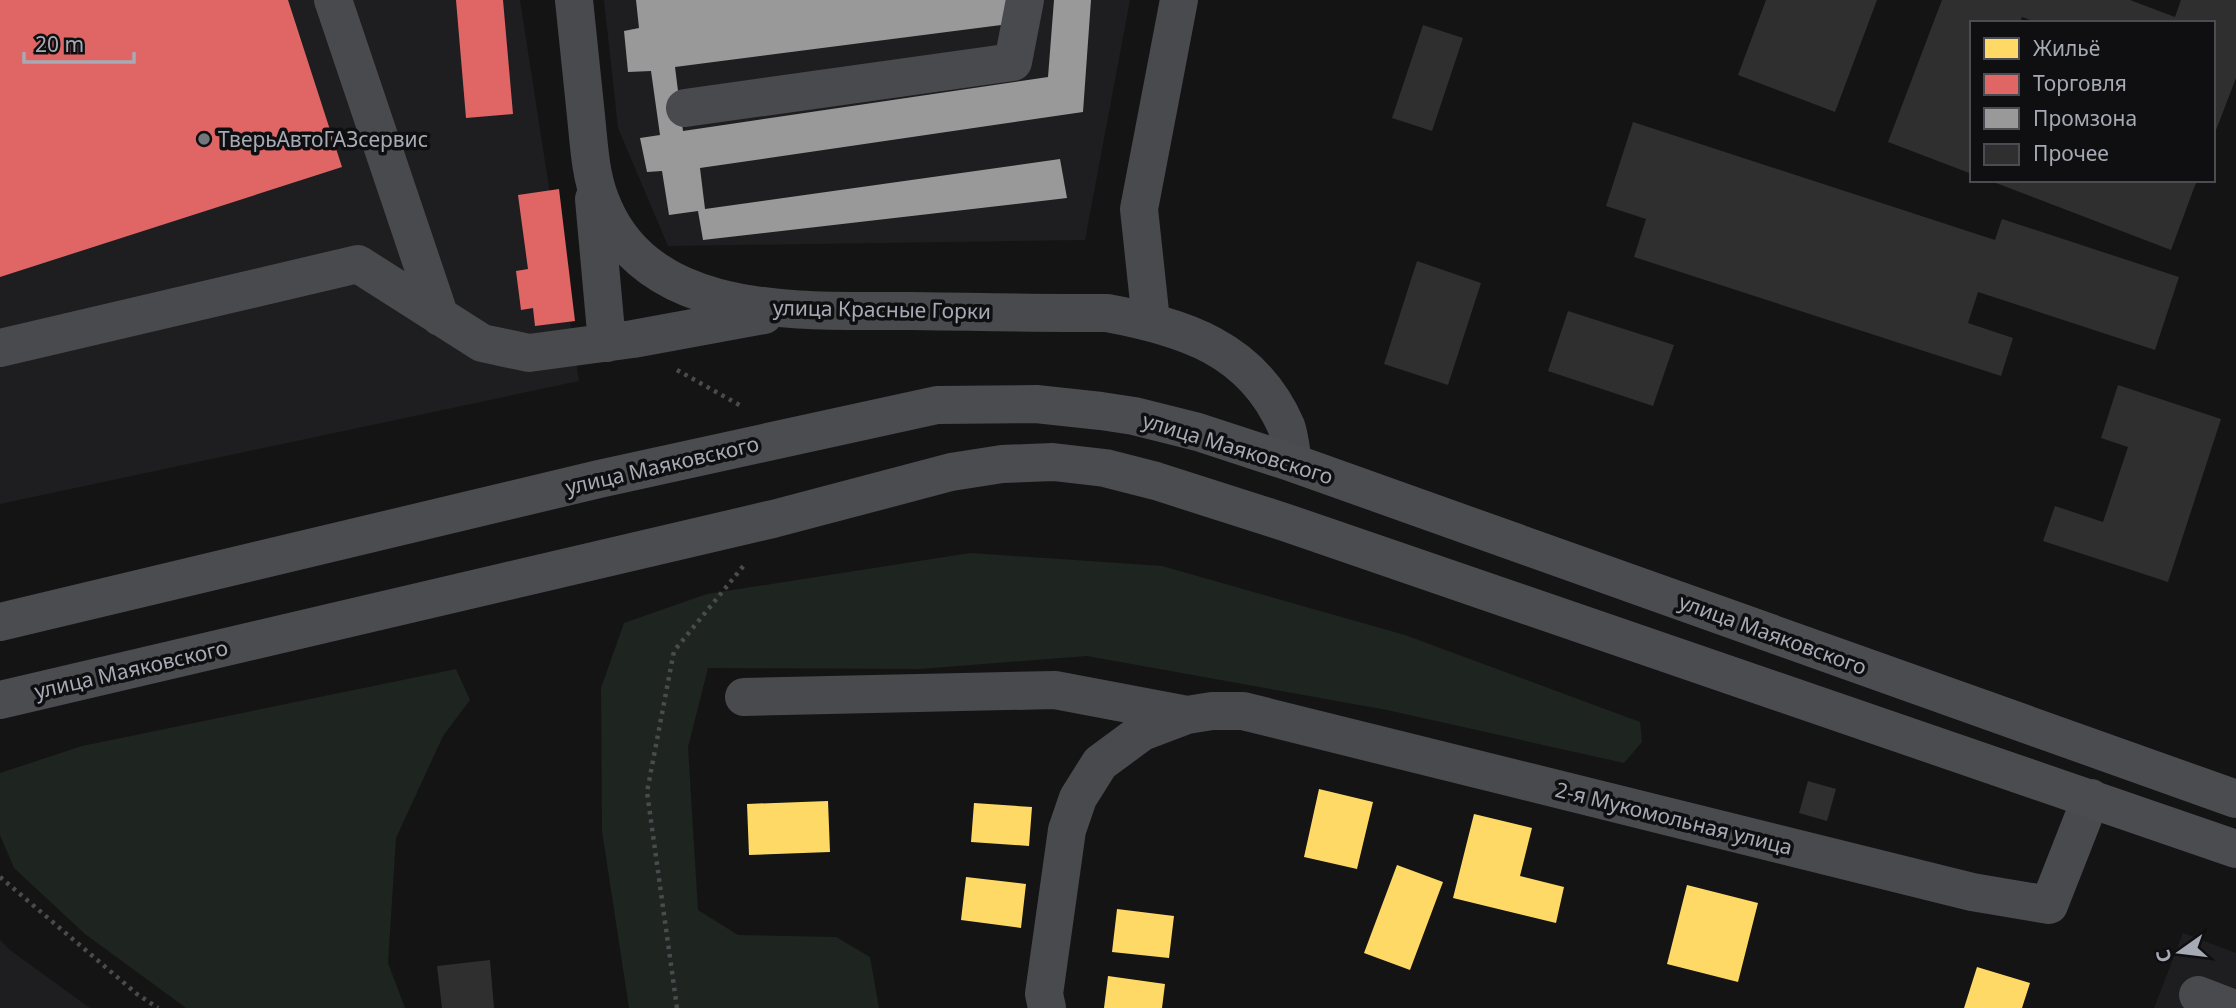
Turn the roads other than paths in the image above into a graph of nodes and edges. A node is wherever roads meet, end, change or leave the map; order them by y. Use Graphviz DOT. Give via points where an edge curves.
graph roads {
  1 [pos="333,0"];
  2 [pos="574,0"];
  3 [pos="1025,0"];
  4 [pos="1179,0"];
  5 [pos="685,108"];
  6 [pos="591,162"];
  7 [pos="790,310"];
  8 [pos="440,317"];
  9 [pos="1151,321"];
  10 [pos="607,343"];
  11 [pos="0,348"];
  12 [pos="1293,463"];
  13 [pos="0,622"];
  14 [pos="744,697"];
  15 [pos="0,700"];
  16 [pos="1187,715"];
  17 [pos="2091,798"];
  18 [pos="2236,800"];
  19 [pos="2236,849"];
  20 [pos="1047,1008"];
  1 -- 8 [label="street"];
  2 -- 6 [label="street, улица Красные Горки"];
  3 -- 5 [label="street" via="1013,62"];
  4 -- 9 [label="street" via="1139,209"];
  6 -- 7 [label="street, улица Красные Горки" via="600,199 617,233 643,262 685,287 730,302"];
  6 -- 10 [label="street"];
  7 -- 9 [label="street, улица Красные Горки" via="1107,313"];
  7 -- 10 [label="street"];
  8 -- 10 [label="street" via="482,343 529,353"];
  8 -- 11 [label="street" via="358,264"];
  9 -- 12 [label="street, улица Красные Горки" via="1185,332 1245,367 1286,427"];
  12 -- 13 [label="main road, улица Маяковского" via="1198,432 1123,415 1036,404 937,405 599,479"];
  12 -- 18 [label="main road, улица Маяковского"];
  14 -- 16 [label="street" via="1055,690"];
  15 -- 17 [label="main road, улица Маяковского" via="773,519 951,472 1002,464 1054,463 1105,468 1156,481 1284,522"];
  16 -- 17 [label="street, 2-я Мукомольная улица" via="1243,711 1972,892 2049,905"];
  16 -- 20 [label="street" via="1142,732 1100,762 1078,798 1067,830 1044,994"];
  17 -- 19 [label="main road, улица Маяковского"];
}
